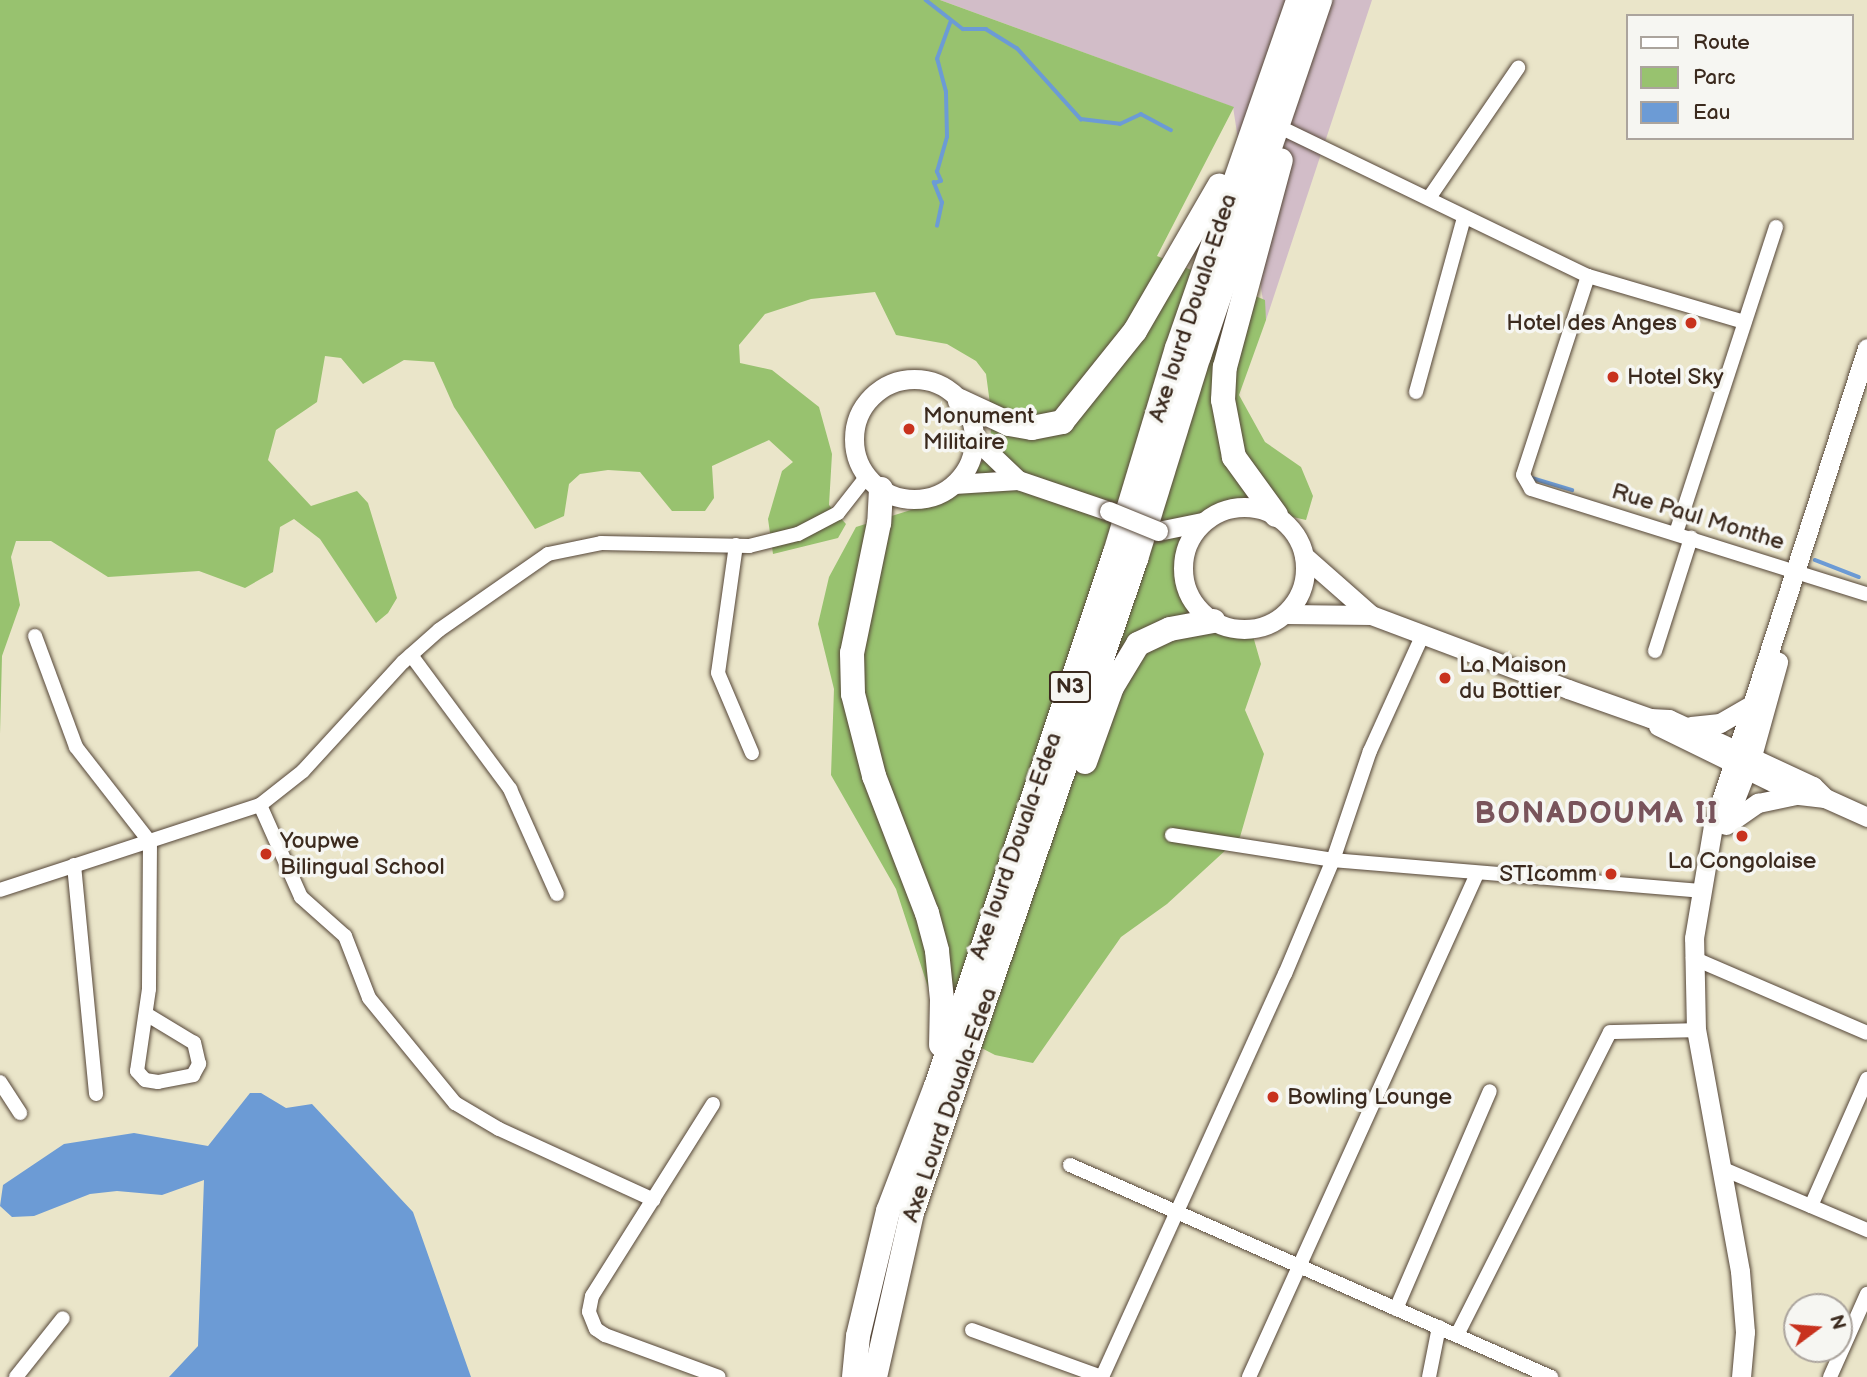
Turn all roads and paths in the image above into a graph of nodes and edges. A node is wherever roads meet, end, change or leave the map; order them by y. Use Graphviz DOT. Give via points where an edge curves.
graph roads {
  1 [pos="1298,0"];
  2 [pos="1320,0"];
  3 [pos="1518,68"];
  4 [pos="1283,76"];
  5 [pos="1288,131"];
  6 [pos="1429,198"];
  7 [pos="1464,218"];
  8 [pos="1776,227"];
  9 [pos="1588,276"];
  10 [pos="1744,323"];
  11 [pos="1867,348"];
  12 [pos="1864,369"];
  13 [pos="1416,392"];
  14 [pos="960,401"];
  15 [pos="974,438"];
  16 [pos="1018,480"];
  17 [pos="874,482"];
  18 [pos="954,484"];
  19 [pos="1276,515"];
  20 [pos="1202,522"];
  21 [pos="1158,531"];
  22 [pos="1676,533"];
  23 [pos="1691,538"];
  24 [pos="736,545"];
  25 [pos="1304,556"];
  26 [pos="1183,565"];
  27 [pos="1798,572"];
  28 [pos="1867,594"];
  29 [pos="1286,614"];
  30 [pos="1371,615"];
  31 [pos="1213,621"];
  32 [pos="1423,634"];
  33 [pos="35,636"];
  34 [pos="1656,650"];
  35 [pos="411,655"];
  36 [pos="1751,705"];
  37 [pos="1650,718"];
  38 [pos="1683,726"];
  39 [pos="752,753"];
  40 [pos="1742,760"];
  41 [pos="1799,795"];
  42 [pos="1825,798"];
  43 [pos="260,805"];
  44 [pos="1867,817"];
  45 [pos="1726,825"];
  46 [pos="1172,835"];
  47 [pos="150,842"];
  48 [pos="1712,845"];
  49 [pos="1333,860"];
  50 [pos="74,864"];
  51 [pos="1477,874"];
  52 [pos="0,890"];
  53 [pos="1700,891"];
  54 [pos="557,894"];
  55 [pos="1002,956"];
  56 [pos="1693,958"];
  57 [pos="146,1014"];
  58 [pos="1696,1030"];
  59 [pos="1867,1032"];
  60 [pos="1867,1079"];
  61 [pos="0,1082"];
  62 [pos="936,1086"];
  63 [pos="1490,1091"];
  64 [pos="96,1094"];
  65 [pos="713,1104"];
  66 [pos="20,1113"];
  67 [pos="1070,1165"];
  68 [pos="1721,1168"];
  69 [pos="654,1200"];
  70 [pos="1811,1206"];
  71 [pos="1174,1210"];
  72 [pos="1867,1230"];
  73 [pos="1299,1266"];
  74 [pos="1867,1294"];
  75 [pos="1396,1308"];
  76 [pos="63,1318"];
  77 [pos="1439,1327"];
  78 [pos="972,1330"];
  79 [pos="1457,1335"];
  80 [pos="16,1377"];
  81 [pos="719,1377"];
  82 [pos="854,1377"];
  83 [pos="875,1377"];
  84 [pos="1102,1377"];
  85 [pos="1249,1377"];
  86 [pos="1429,1377"];
  87 [pos="1551,1377"];
  88 [pos="1741,1377"];
  89 [pos="1830,1377"];
  1 -- 4 [label="highway, Axe lourd Douala-Edea / N3"];
  2 -- 4 [label="highway, Axe Lourd Douala-Edea / N3"];
  3 -- 6 [label="street"];
  4 -- 5 [label="highway"];
  4 -- 14 [label="highway" via="1135,331 1081,403 1062,422 1032,428 1009,424"];
  4 -- 55 [label="highway, Axe Lourd Douala-Edea / N3"];
  4 -- 62 [label="highway, Axe lourd Douala-Edea / N3" via="1177,348 1115,553"];
  5 -- 6 [label="street"];
  5 -- 19 [label="highway" via="1225,367 1223,400 1234,457"];
  6 -- 7 [label="street"];
  7 -- 9 [label="street"];
  7 -- 13 [label="street"];
  8 -- 10 [label="street"];
  9 -- 10 [label="street"];
  9 -- 22 [label="street, Rue Paul Monthe" via="1523,475 1539,494"];
  10 -- 22 [label="street"];
  11 -- 12 [label="main road"];
  12 -- 27 [label="main road"];
  14 -- 15 [label="main road"];
  14 -- 17 [label="main road" via="936,383 906,379 886,385 870,398 858,416 854,436 857,457"];
  15 -- 16 [label="main road"];
  15 -- 18 [label="main road" via="969,463"];
  16 -- 18 [label="main road"];
  16 -- 21 [label="main road, bridge"];
  17 -- 18 [label="main road" via="903,498 926,498"];
  17 -- 24 [label="street" via="817,527"];
  17 -- 62 [label="highway" via="879,523 852,653 853,694 874,776 937,951 943,1030"];
  19 -- 20 [label="main road" via="1249,507 1231,508"];
  19 -- 25 [label="main road" via="1291,529"];
  20 -- 21 [label="main road"];
  20 -- 26 [label="main road"];
  21 -- 26 [label="main road"];
  22 -- 23 [label="street, Rue Paul Monthe"];
  23 -- 27 [label="street, Rue Paul Monthe"];
  23 -- 34 [label="street"];
  24 -- 35 [label="street" via="601,543 548,554 507,578"];
  24 -- 39 [label="street" via="718,673"];
  25 -- 29 [label="main road" via="1298,597"];
  25 -- 30 [label="main road"];
  26 -- 31 [label="main road" via="1186,588 1197,607"];
  27 -- 28 [label="street, Rue Paul Monthe"];
  27 -- 36 [label="main road"];
  27 -- 40 [label="main road"];
  29 -- 30 [label="main road"];
  29 -- 31 [label="main road" via="1251,629"];
  30 -- 32 [label="main road"];
  31 -- 55 [label="highway" via="1148,637 1127,658 1112,687 1058,836"];
  32 -- 37 [label="main road"];
  32 -- 49 [label="street" via="1370,751"];
  33 -- 47 [label="street" via="76,747"];
  35 -- 43 [label="street" via="303,771"];
  35 -- 54 [label="street" via="510,789"];
  36 -- 38 [label="main road" via="1720,723"];
  36 -- 40 [label="main road"];
  37 -- 38 [label="main road"];
  37 -- 40 [label="main road" via="1663,731"];
  38 -- 40 [label="main road"];
  40 -- 41 [label="main road"];
  40 -- 42 [label="main road" via="1813,786"];
  40 -- 45 [label="main road"];
  40 -- 48 [label="main road"];
  41 -- 42 [label="main road"];
  41 -- 45 [label="main road" via="1758,803"];
  42 -- 44 [label="main road"];
  43 -- 47 [label="street"];
  43 -- 69 [label="street" via="301,897 345,936 369,998 455,1103 499,1129"];
  45 -- 48 [label="main road"];
  46 -- 49 [label="street"];
  47 -- 50 [label="street"];
  47 -- 57 [label="street"];
  48 -- 53 [label="main road"];
  49 -- 51 [label="street"];
  49 -- 71 [label="street"];
  50 -- 52 [label="street"];
  50 -- 64 [label="street"];
  51 -- 53 [label="street"];
  51 -- 73 [label="street"];
  53 -- 56 [label="main road"];
  55 -- 83 [label="highway, Axe Lourd Douala-Edea / N3" via="912,1213"];
  56 -- 58 [label="main road"];
  56 -- 59 [label="street"];
  57 -- 57 [label="street" via="135,1062 141,1077 158,1082 193,1075 199,1064 194,1043"];
  58 -- 68 [label="main road"];
  58 -- 79 [label="street" via="1610,1032"];
  60 -- 70 [label="street"];
  61 -- 66 [label="street"];
  62 -- 82 [label="highway, Axe lourd Douala-Edea / N3" via="888,1211 858,1336"];
  63 -- 75 [label="street"];
  65 -- 69 [label="street"];
  67 -- 71 [label="street"];
  68 -- 70 [label="street"];
  68 -- 88 [label="main road" via="1743,1301"];
  69 -- 81 [label="street" via="592,1296 591,1320 605,1335"];
  70 -- 72 [label="street"];
  71 -- 73 [label="street"];
  71 -- 84 [label="street"];
  73 -- 75 [label="street"];
  73 -- 85 [label="street"];
  74 -- 89 [label="street"];
  75 -- 77 [label="street"];
  76 -- 80 [label="street"];
  77 -- 79 [label="street"];
  77 -- 86 [label="street"];
  78 -- 84 [label="street"];
  79 -- 87 [label="street"];
}
